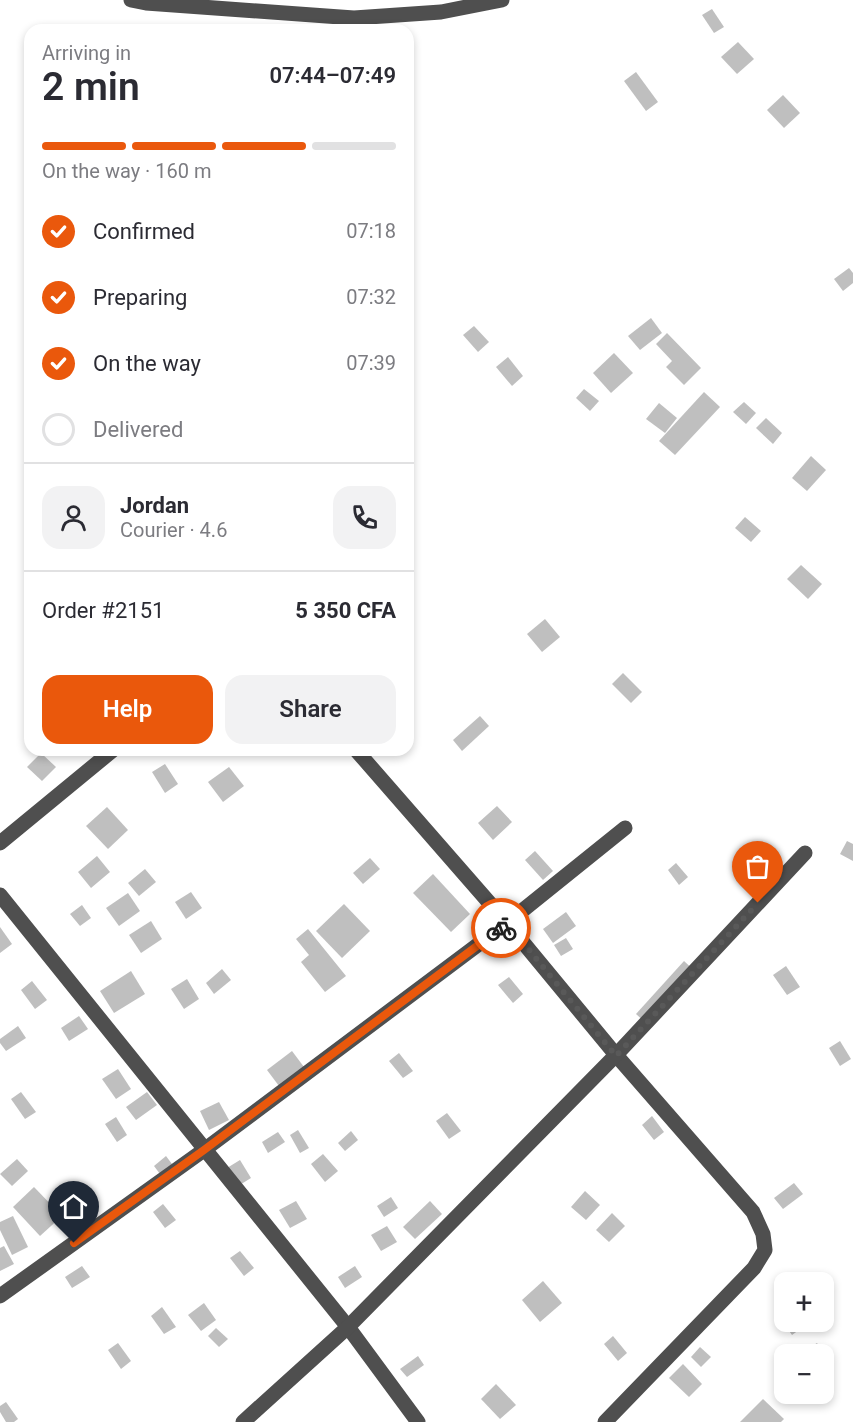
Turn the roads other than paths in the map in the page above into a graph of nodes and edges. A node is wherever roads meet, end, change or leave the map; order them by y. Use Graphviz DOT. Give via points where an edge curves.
graph roads {
  1 [pos="131,0"];
  2 [pos="502,0"];
  3 [pos="106,756"];
  4 [pos="361,756"];
  5 [pos="626,828"];
  6 [pos="0,843"];
  7 [pos="805,853"];
  8 [pos="0,895"];
  9 [pos="507,923"];
  10 [pos="616,1056"];
  11 [pos="204,1150"];
  12 [pos="0,1296"];
  13 [pos="348,1327"];
  14 [pos="243,1422"];
  15 [pos="418,1422"];
  16 [pos="605,1422"];
  1 -- 2 [label="street" via="354,18 441,12"];
  3 -- 6 [label="street"];
  4 -- 9 [label="street"];
  5 -- 9 [label="street"];
  7 -- 10 [label="street"];
  8 -- 11 [label="street"];
  9 -- 10 [label="street"];
  9 -- 11 [label="street"];
  10 -- 13 [label="street"];
  10 -- 16 [label="street" via="753,1212 765,1250 754,1268"];
  11 -- 12 [label="street"];
  11 -- 13 [label="street"];
  13 -- 14 [label="street"];
  13 -- 15 [label="street"];
}
